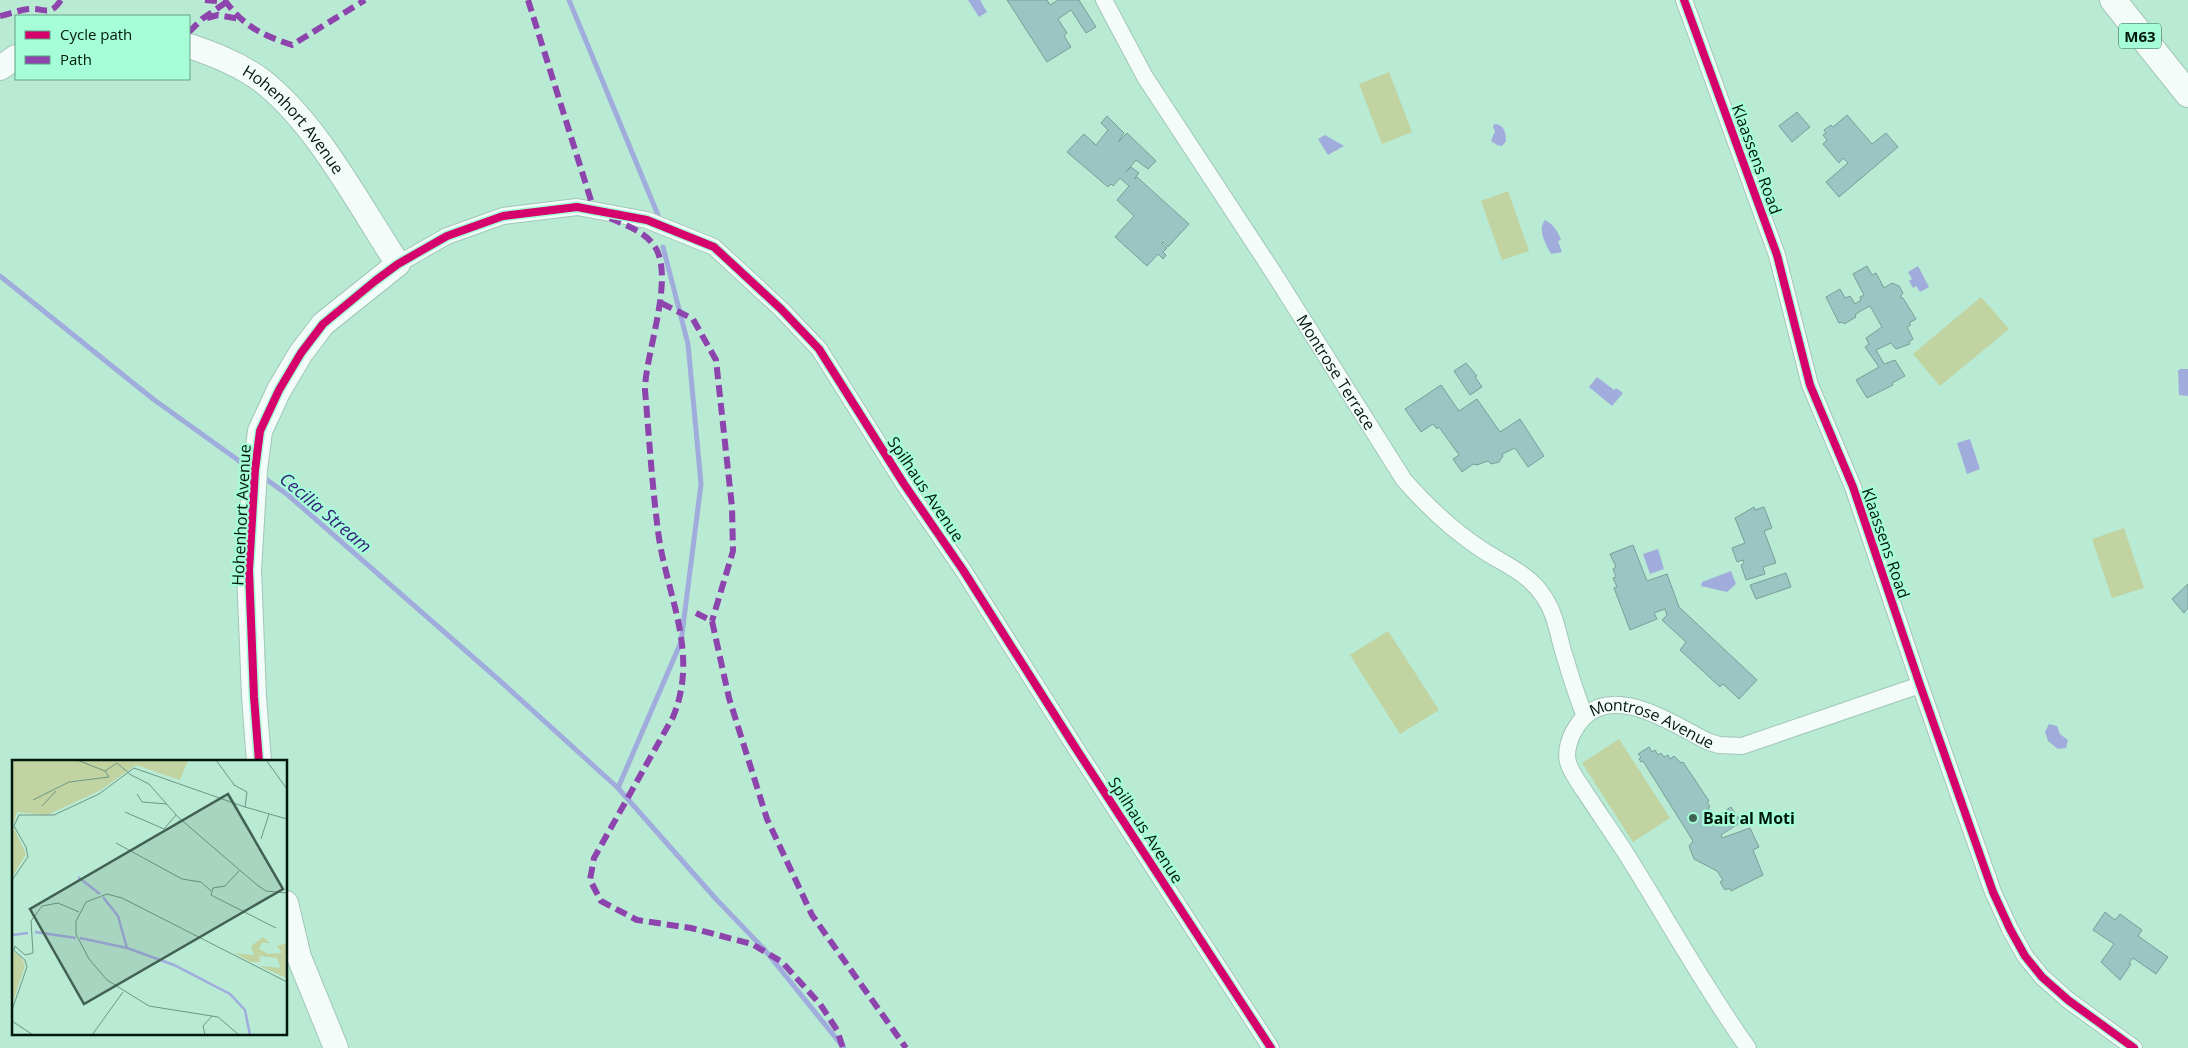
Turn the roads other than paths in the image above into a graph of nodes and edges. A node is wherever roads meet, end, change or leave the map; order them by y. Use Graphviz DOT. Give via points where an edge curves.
graph roads {
  1 [pos="1104,0"];
  2 [pos="1684,0"];
  3 [pos="2112,0"];
  4 [pos="2120,0"];
  5 [pos="190,46"];
  6 [pos="15,58"];
  7 [pos="2188,66"];
  8 [pos="0,68"];
  9 [pos="2188,94"];
  10 [pos="398,264"];
  11 [pos="1920,685"];
  12 [pos="1585,716"];
  13 [pos="259,760"];
  14 [pos="288,911"];
  15 [pos="336,1048"];
  16 [pos="1271,1048"];
  17 [pos="1748,1048"];
  18 [pos="2134,1048"];
  1 -- 12 [label="street, Montrose Terrace" via="1145,77 1404,480 1460,534 1529,579 1545,598"];
  2 -- 11 [label="street, Klaassens Road" via="1777,255 1810,385 1853,487"];
  3 -- 9 [label="main road, M63"];
  4 -- 7 [label="main road" via="2160,32"];
  5 -- 10 [label="street, Hohenhort Avenue" via="241,67 285,102 319,143"];
  6 -- 8 [label="street"];
  10 -- 13 [label="street, Hohenhort Avenue" via="322,324 279,390 260,431 249,570"];
  10 -- 16 [label="street, Spilhaus Avenue" via="447,236 503,216 577,207 647,220 714,247 819,349"];
  11 -- 12 [label="street, Montrose Avenue" via="1742,746 1709,742 1629,705 1603,706"];
  11 -- 18 [label="street, Klaassens Road" via="1994,892 2025,956 2042,977 2068,1000"];
  12 -- 17 [label="street, Montrose Avenue" via="1570,741 1567,756 1572,773 1625,852 1719,1008"];
  14 -- 15 [label="street" via="299,957"];
}
